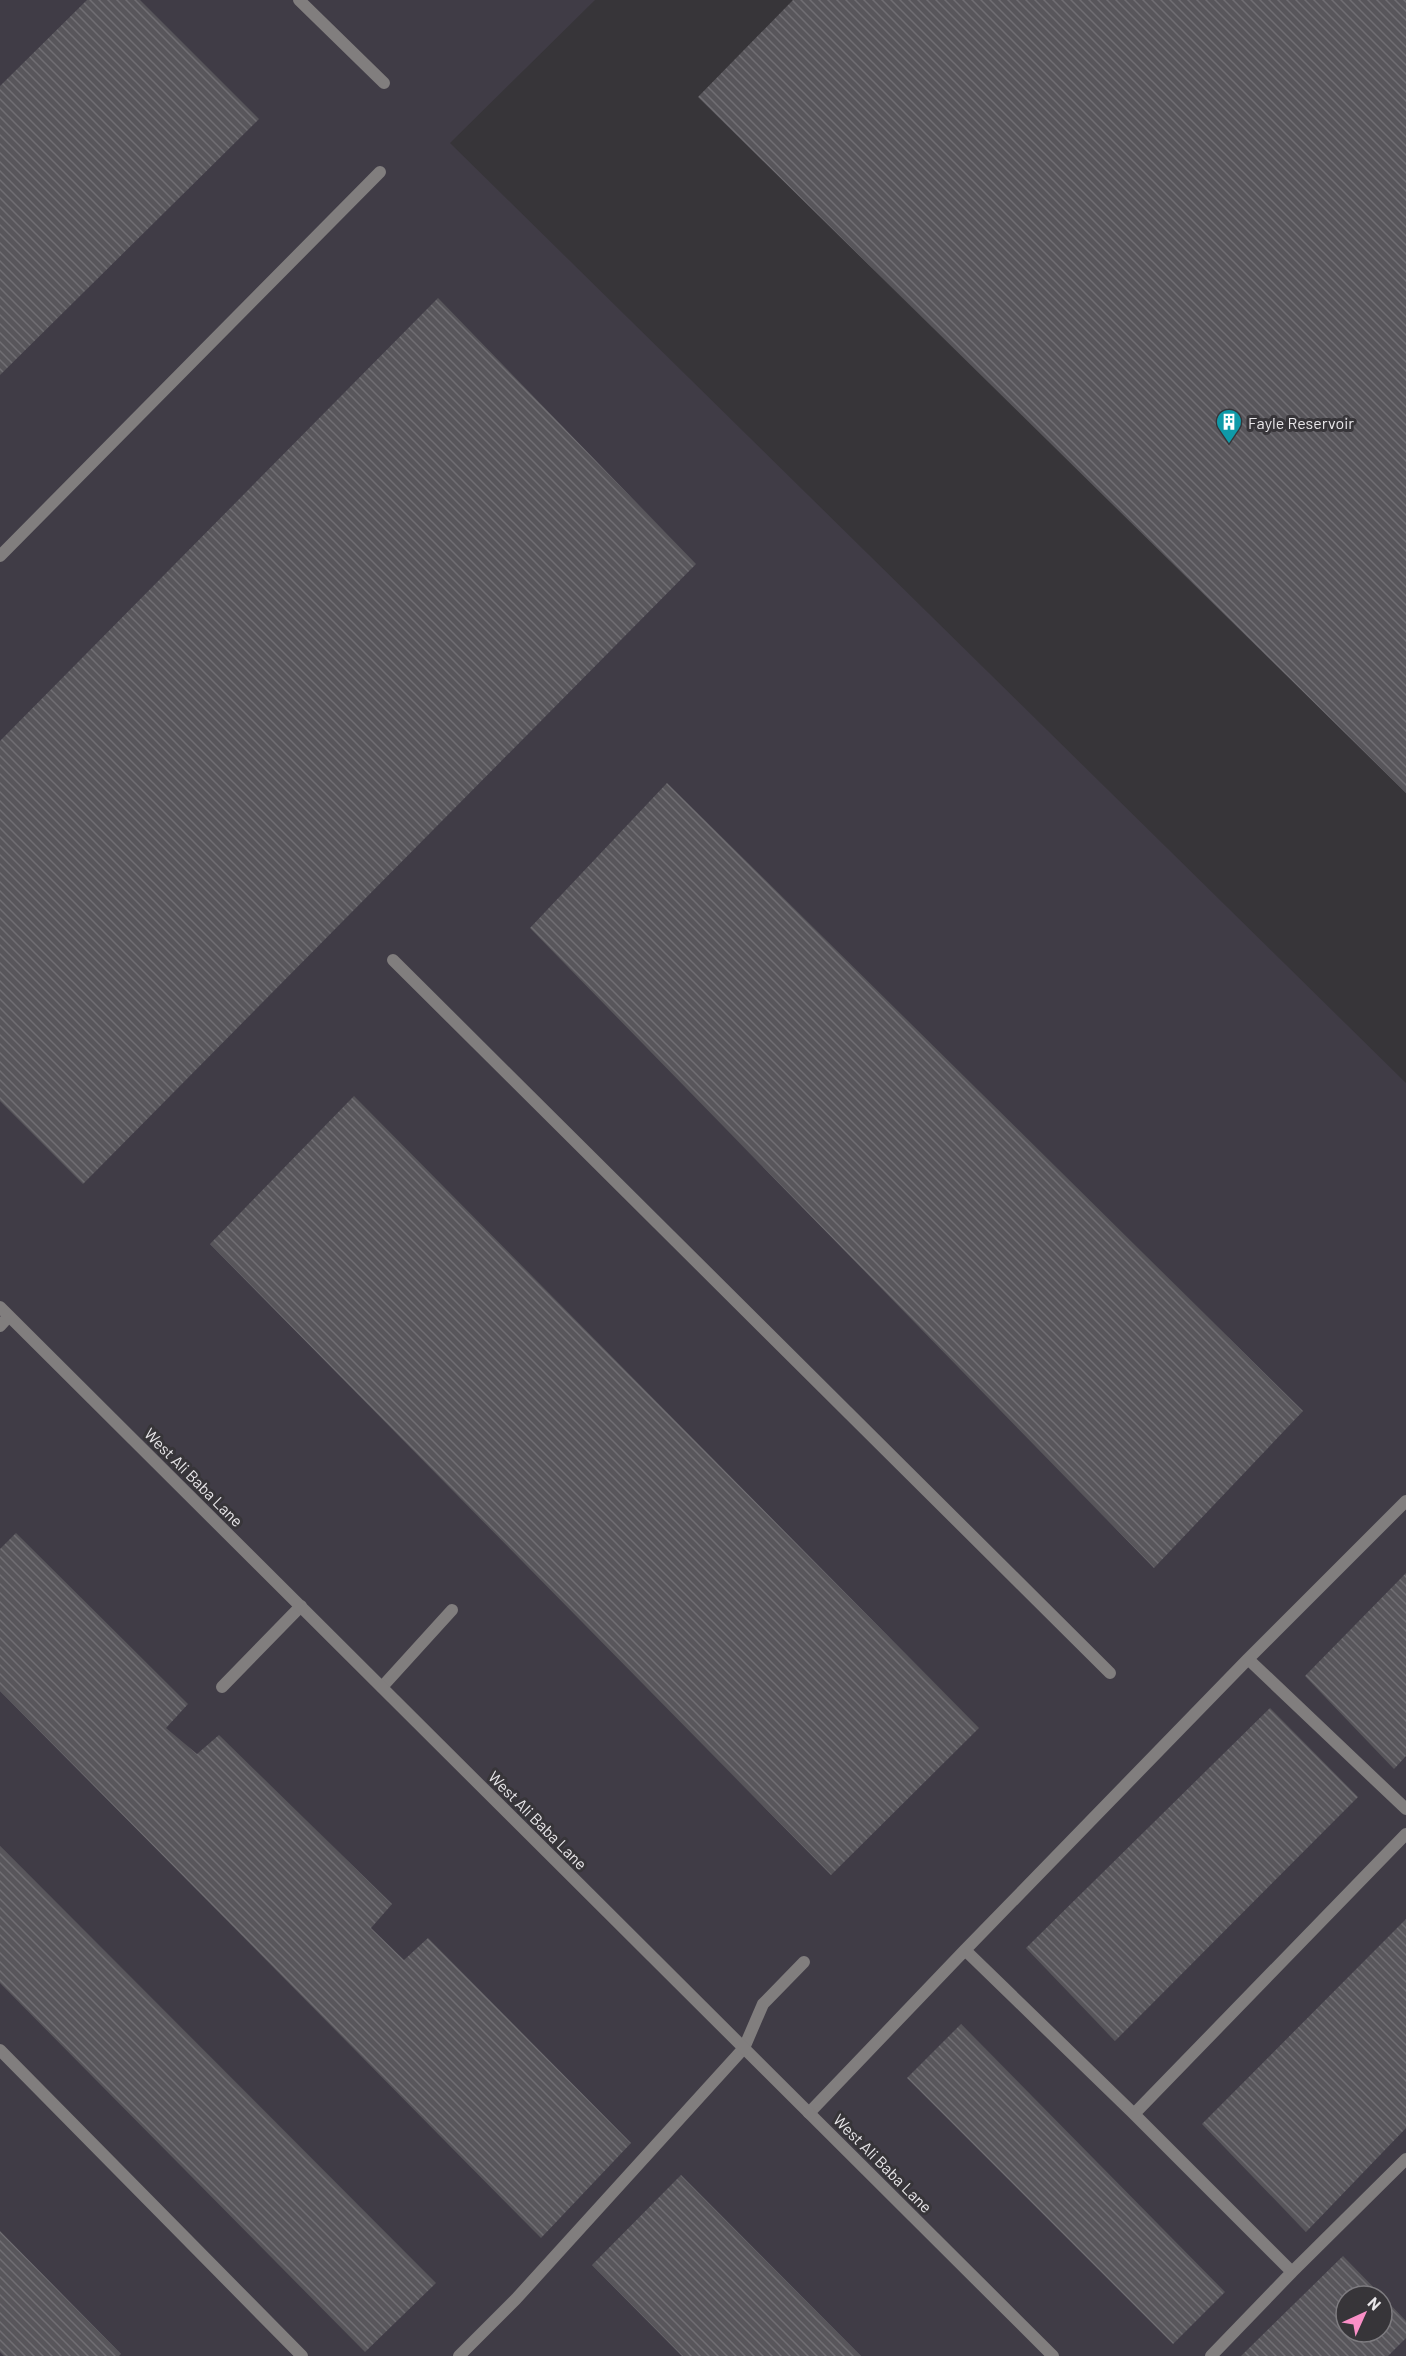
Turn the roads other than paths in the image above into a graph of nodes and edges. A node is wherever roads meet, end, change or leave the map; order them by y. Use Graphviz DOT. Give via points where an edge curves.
graph roads {
  1 [pos="299,0"];
  2 [pos="384,83"];
  3 [pos="380,172"];
  4 [pos="0,556"];
  5 [pos="393,960"];
  6 [pos="0,1307"];
  7 [pos="9,1316"];
  8 [pos="0,1326"];
  9 [pos="1406,1501"];
  10 [pos="300,1606"];
  11 [pos="452,1610"];
  12 [pos="1248,1659"];
  13 [pos="1110,1673"];
  14 [pos="222,1687"];
  15 [pos="382,1687"];
  16 [pos="1406,1809"];
  17 [pos="1406,1834"];
  18 [pos="965,1950"];
  19 [pos="804,1962"];
  20 [pos="744,2048"];
  21 [pos="0,2050"];
  22 [pos="810,2113"];
  23 [pos="1134,2114"];
  24 [pos="1406,2159"];
  25 [pos="1292,2272"];
  26 [pos="302,2356"];
  27 [pos="459,2356"];
  28 [pos="1053,2356"];
  29 [pos="1211,2356"];
  1 -- 2 [label="street"];
  3 -- 4 [label="street"];
  5 -- 13 [label="street"];
  6 -- 7 [label="street, West Ali Baba Lane"];
  7 -- 8 [label="street"];
  7 -- 10 [label="street, West Ali Baba Lane"];
  9 -- 12 [label="street"];
  10 -- 14 [label="street"];
  10 -- 15 [label="street, West Ali Baba Lane"];
  11 -- 15 [label="street"];
  12 -- 16 [label="street"];
  12 -- 18 [label="street"];
  15 -- 20 [label="street, West Ali Baba Lane"];
  17 -- 23 [label="street"];
  18 -- 22 [label="street"];
  18 -- 23 [label="street"];
  19 -- 20 [label="street" via="763,2004"];
  20 -- 22 [label="street, West Ali Baba Lane"];
  20 -- 27 [label="street" via="516,2299"];
  21 -- 26 [label="street"];
  22 -- 28 [label="street, West Ali Baba Lane"];
  23 -- 25 [label="street"];
  24 -- 25 [label="street"];
  25 -- 29 [label="street"];
}
